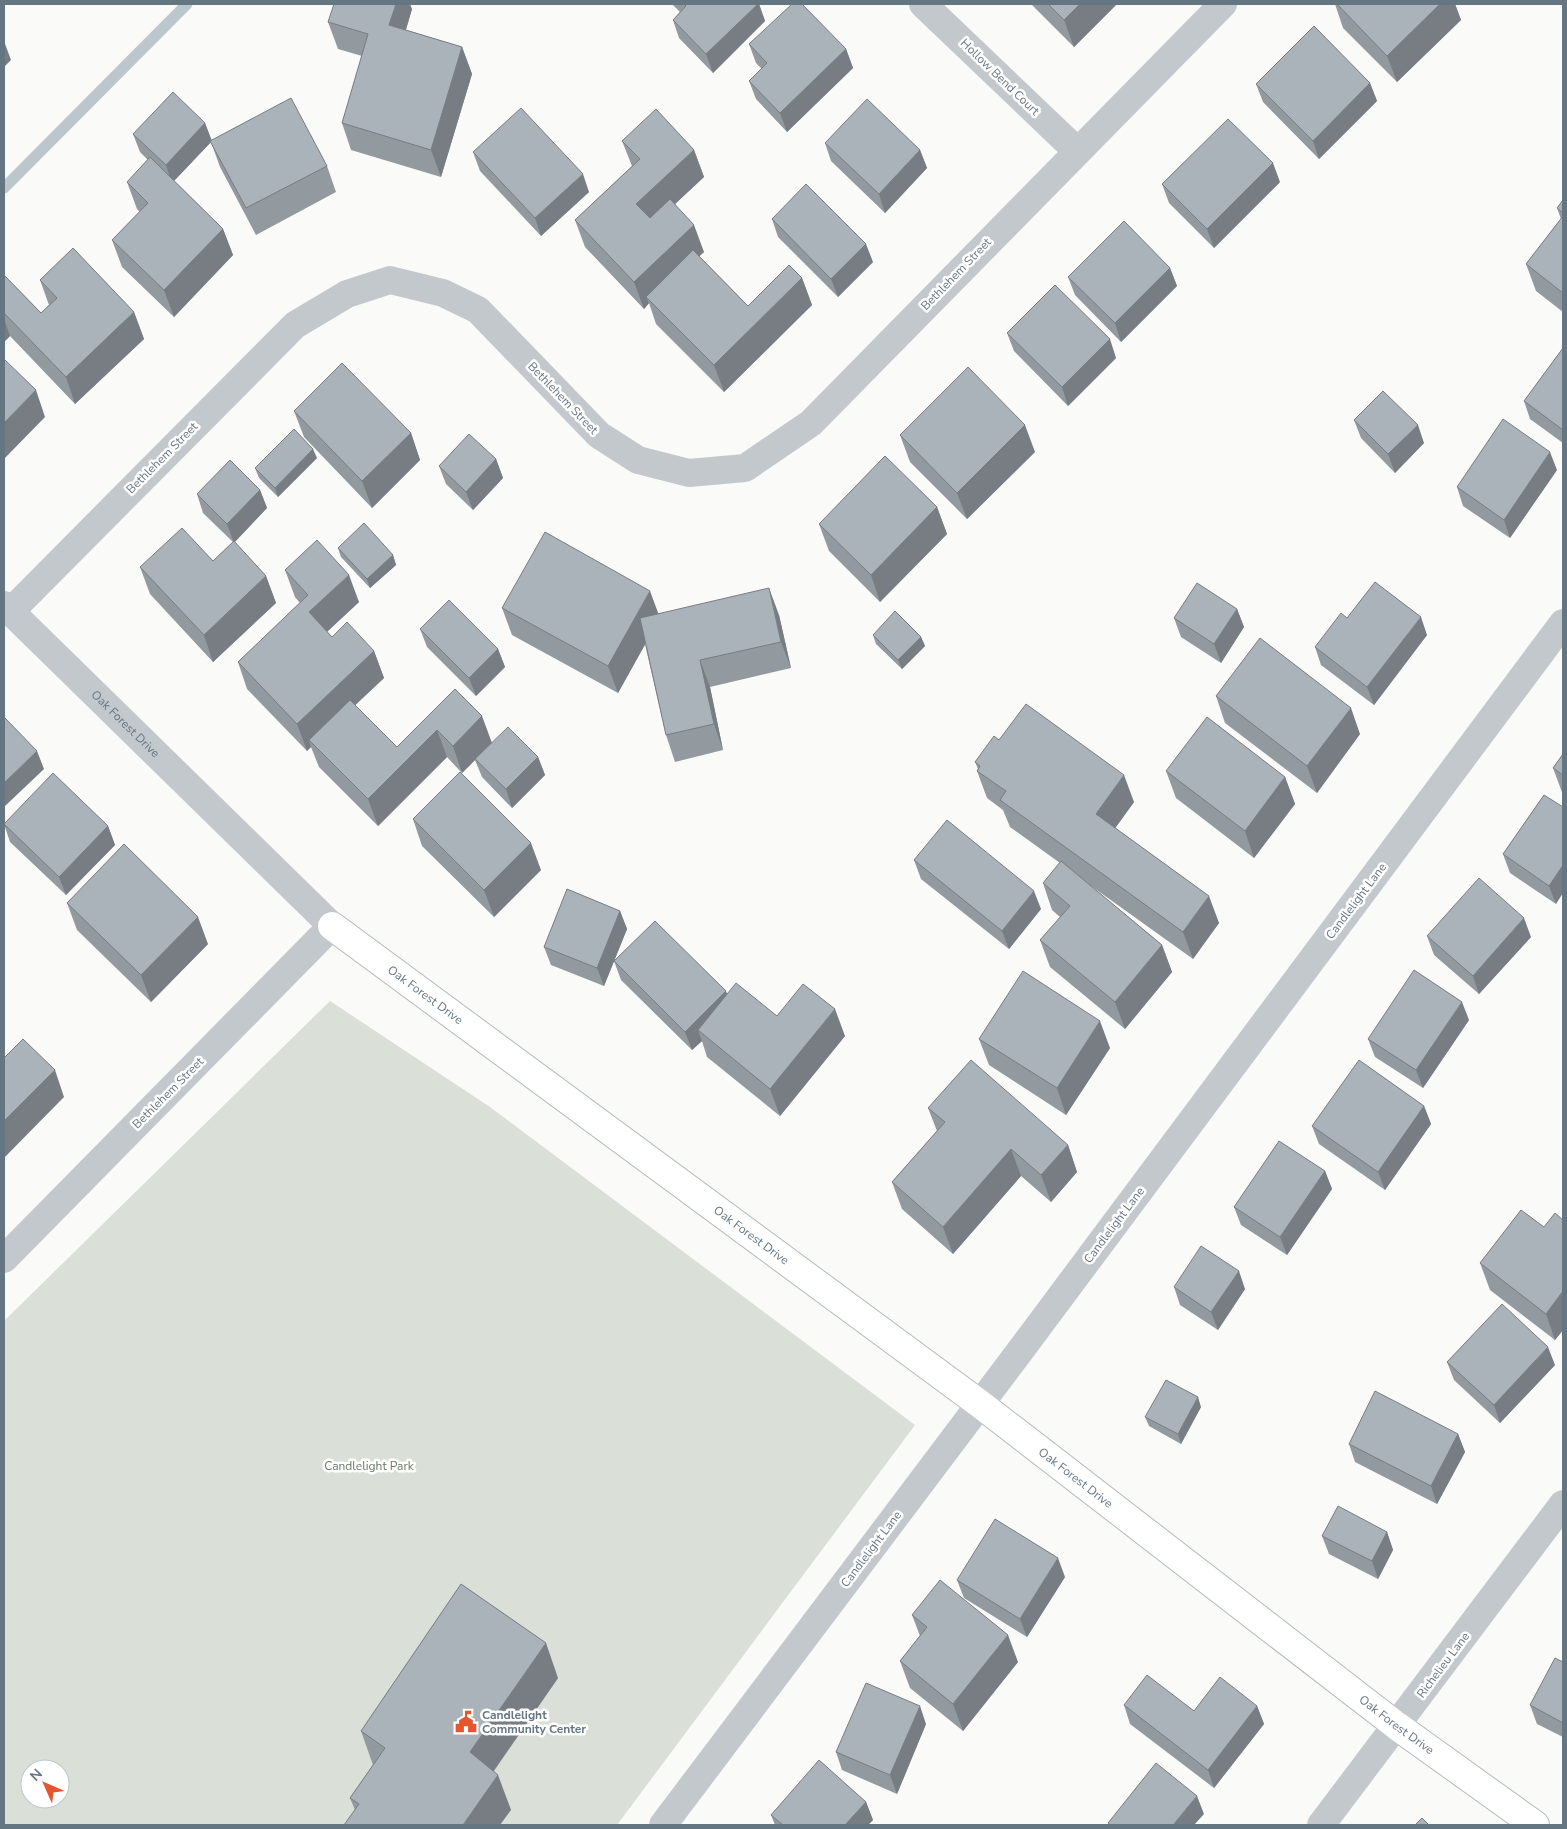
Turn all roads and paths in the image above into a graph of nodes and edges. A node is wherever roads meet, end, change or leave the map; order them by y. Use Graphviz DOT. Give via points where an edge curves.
graph roads {
  1 [pos="923,4"];
  2 [pos="1223,4"];
  3 [pos="1077,151"];
  4 [pos="7,608"];
  5 [pos="1563,623"];
  6 [pos="332,926"];
  7 [pos="4,1259"];
  8 [pos="980,1404"];
  9 [pos="1563,1504"];
  10 [pos="1397,1726"];
  11 [pos="663,1825"];
  12 [pos="1321,1825"];
  13 [pos="1535,1825"];
  1 -- 3 [label="street, Hollow Bend Court"];
  2 -- 3 [label="street, Bethlehem Street"];
  3 -- 4 [label="street, Bethlehem Street" via="811,422 745,468 689,473 638,460 599,435 478,310 443,293 390,280 347,294 295,325"];
  4 -- 6 [label="street, Oak Forest Drive"];
  5 -- 8 [label="street, Candlelight Lane"];
  6 -- 7 [label="street, Bethlehem Street"];
  6 -- 8 [label="street, Oak Forest Drive"];
  8 -- 10 [label="street, Oak Forest Drive"];
  8 -- 11 [label="street, Candlelight Lane"];
  9 -- 10 [label="street, Richelieu Lane"];
  10 -- 12 [label="street, Richelieu Lane"];
  10 -- 13 [label="street, Oak Forest Drive"];
}
